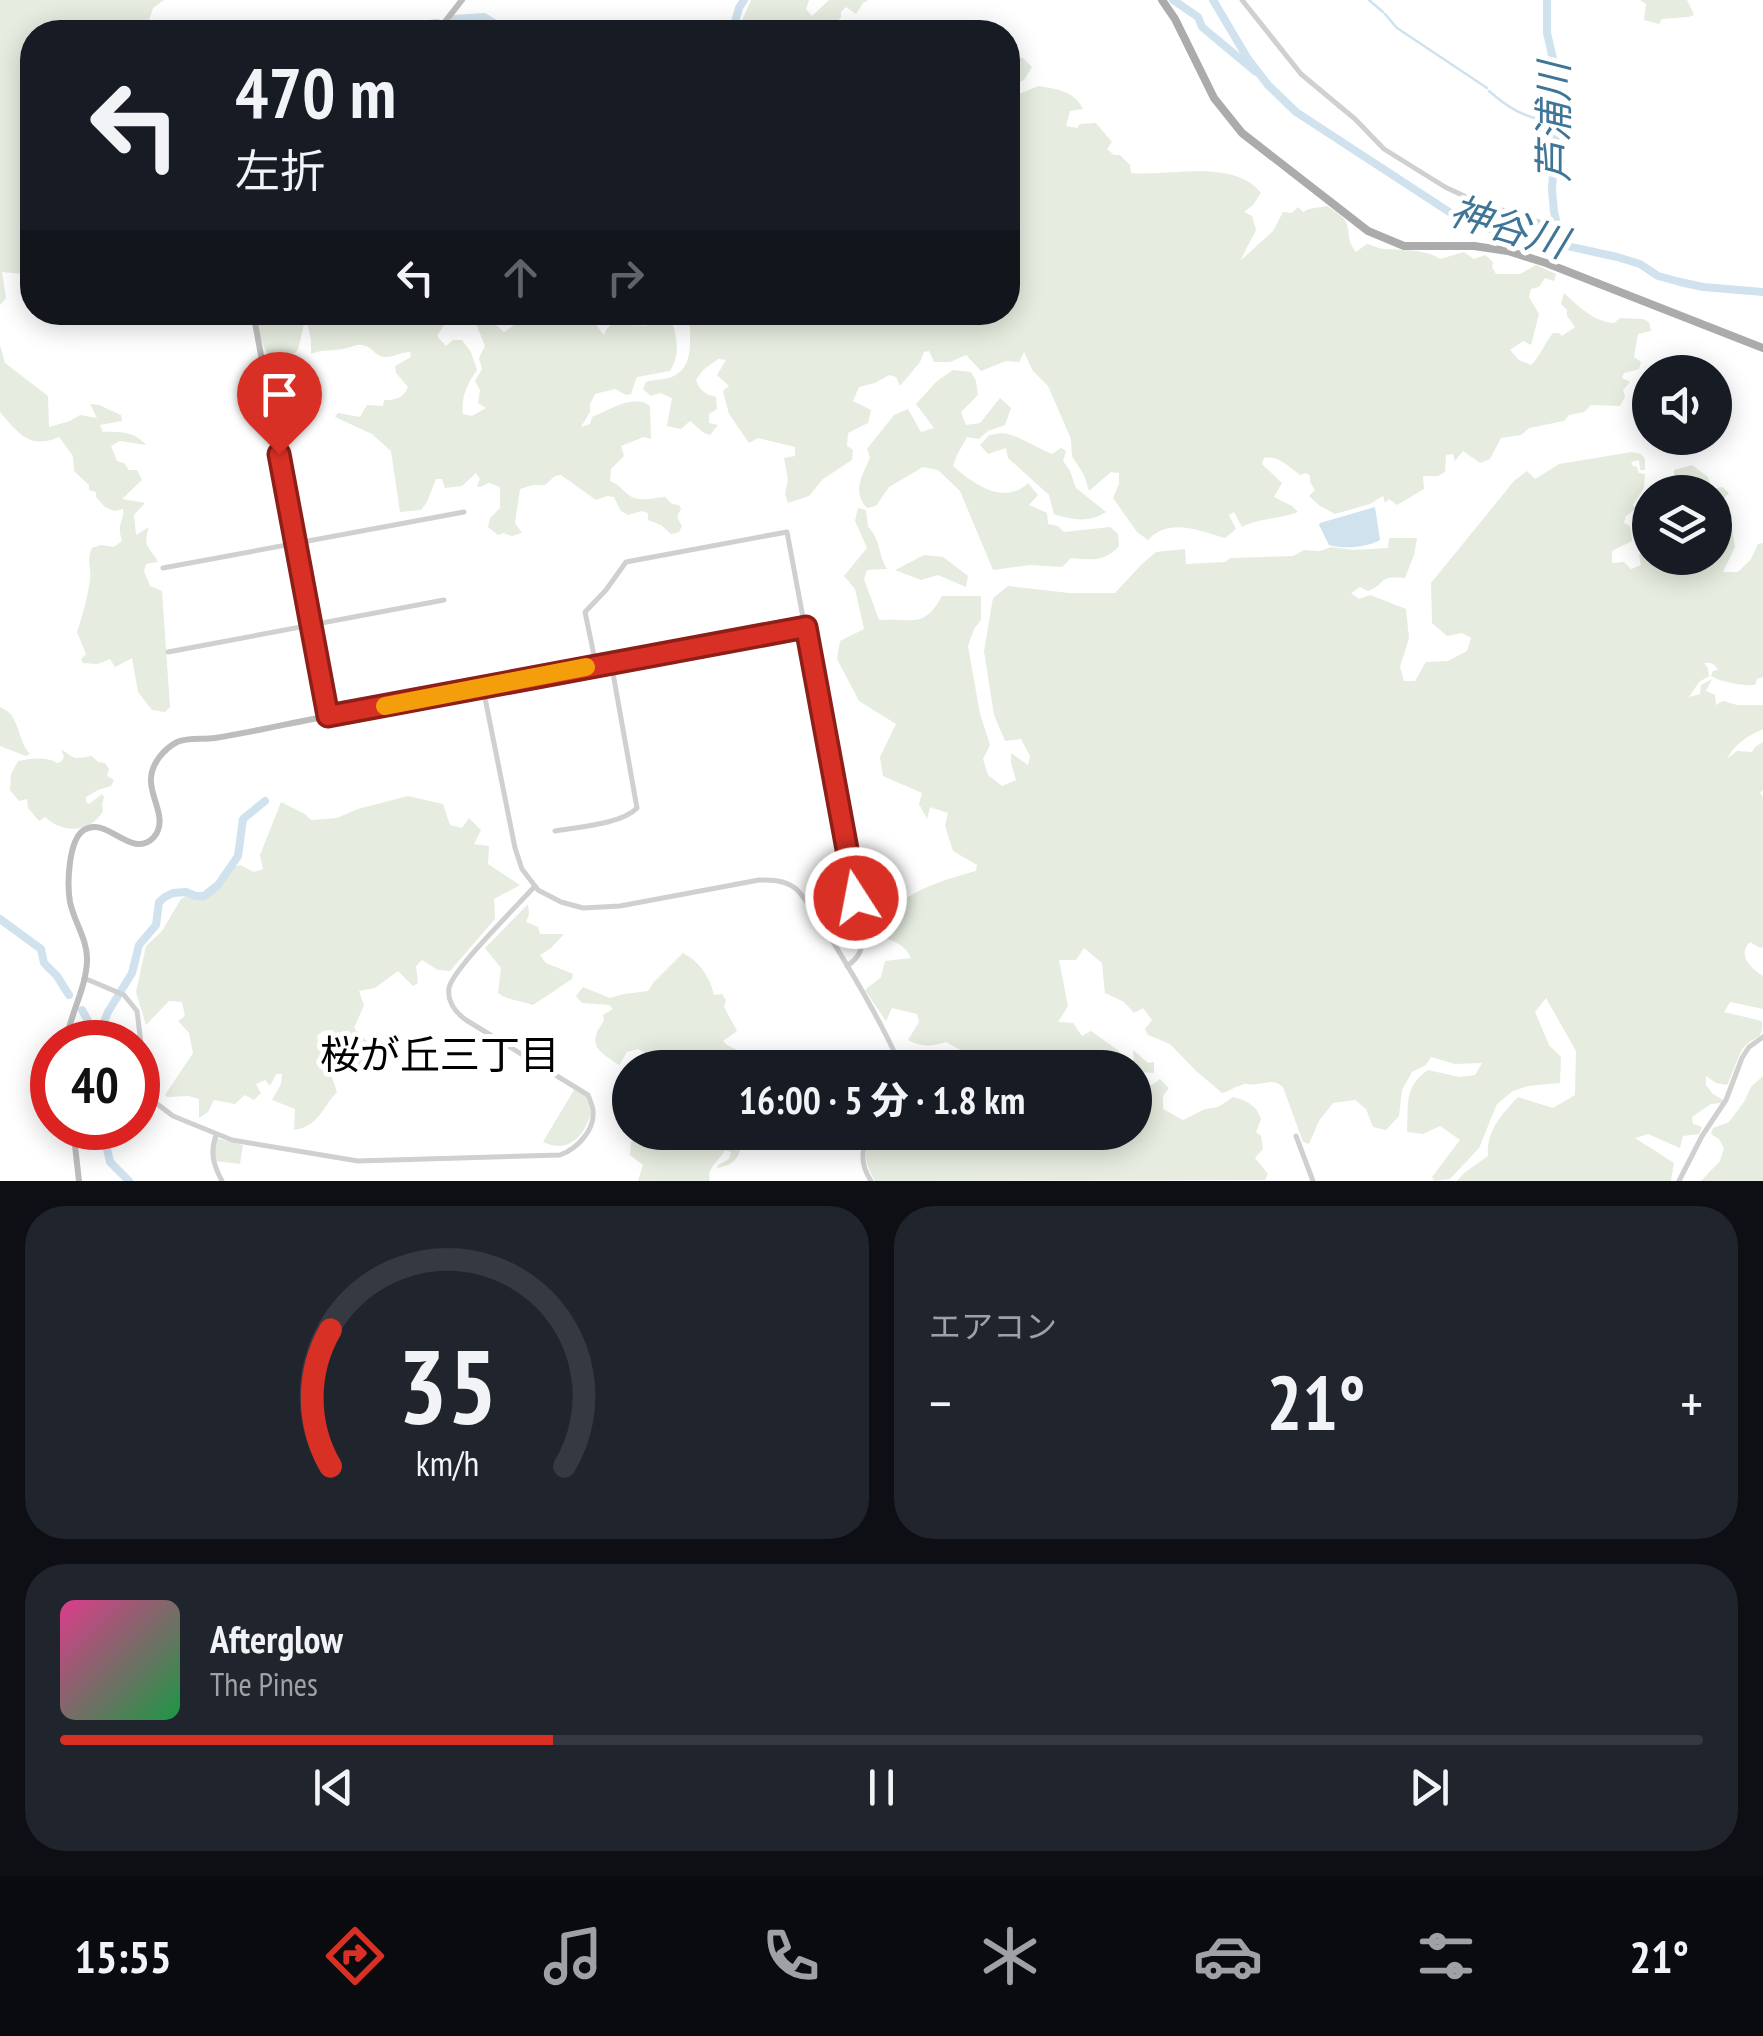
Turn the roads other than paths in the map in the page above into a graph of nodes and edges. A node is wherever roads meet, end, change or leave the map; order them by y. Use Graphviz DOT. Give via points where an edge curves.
graph roads {
  1 [pos="1162,0"];
  2 [pos="1242,0"];
  3 [pos="1548,224"];
  4 [pos="255,325"];
  5 [pos="1763,348"];
  6 [pos="464,512"];
  7 [pos="296,544"];
  8 [pos="163,568"];
  9 [pos="444,600"];
  10 [pos="312,626"];
  11 [pos="806,627"];
  12 [pos="168,652"];
  13 [pos="611,662"];
  14 [pos="596,665"];
  15 [pos="483,688"];
  16 [pos="328,716"];
  17 [pos="555,831"];
  18 [pos="535,886"];
  19 [pos="847,966"];
  20 [pos="84,978"];
  21 [pos="69,1020"];
  22 [pos="1763,1037"];
  23 [pos="894,1050"];
  24 [pos="216,1135"];
  25 [pos="1296,1136"];
  26 [pos="75,1150"];
  27 [pos="863,1150"];
  28 [pos="78,1181"];
  29 [pos="222,1181"];
  30 [pos="871,1181"];
  31 [pos="1313,1181"];
  32 [pos="1678,1181"];
  1 -- 5 [label="main road" via="1233,122 1368,232 1418,248 1508,251"];
  2 -- 3 [label="street" via="1301,74 1384,149 1461,195"];
  4 -- 7 [label="main road"];
  6 -- 7 [label="street"];
  7 -- 8 [label="street"];
  7 -- 10 [label="main road"];
  9 -- 10 [label="street"];
  10 -- 12 [label="street"];
  10 -- 16 [label="main road"];
  11 -- 13 [label="street"];
  11 -- 14 [label="street" via="787,532 626,562 585,612"];
  11 -- 19 [label="street" via="862,933 859,956"];
  13 -- 14 [label="street"];
  13 -- 17 [label="street" via="637,808 624,818"];
  14 -- 15 [label="street"];
  15 -- 16 [label="street"];
  15 -- 18 [label="street" via="515,848"];
  16 -- 20 [label="main road" via="180,741 160,756 152,773 160,821 153,838 130,843 102,827 80,832 72,844 69,891 87,953"];
  18 -- 19 [label="street" via="584,908 773,880 801,893"];
  18 -- 24 [label="street" via="452,978 449,999 466,1020 588,1094 592,1122 571,1151 358,1161"];
  19 -- 23 [label="street"];
  20 -- 21 [label="main road"];
  20 -- 24 [label="street" via="117,990 137,1010 146,1084 156,1103"];
  22 -- 32 [label="street" via="1748,1047 1726,1100"];
  24 -- 29 [label="street" via="212,1156"];
  25 -- 31 [label="street"];
  26 -- 28 [label="main road"];
  27 -- 30 [label="street"];
}
